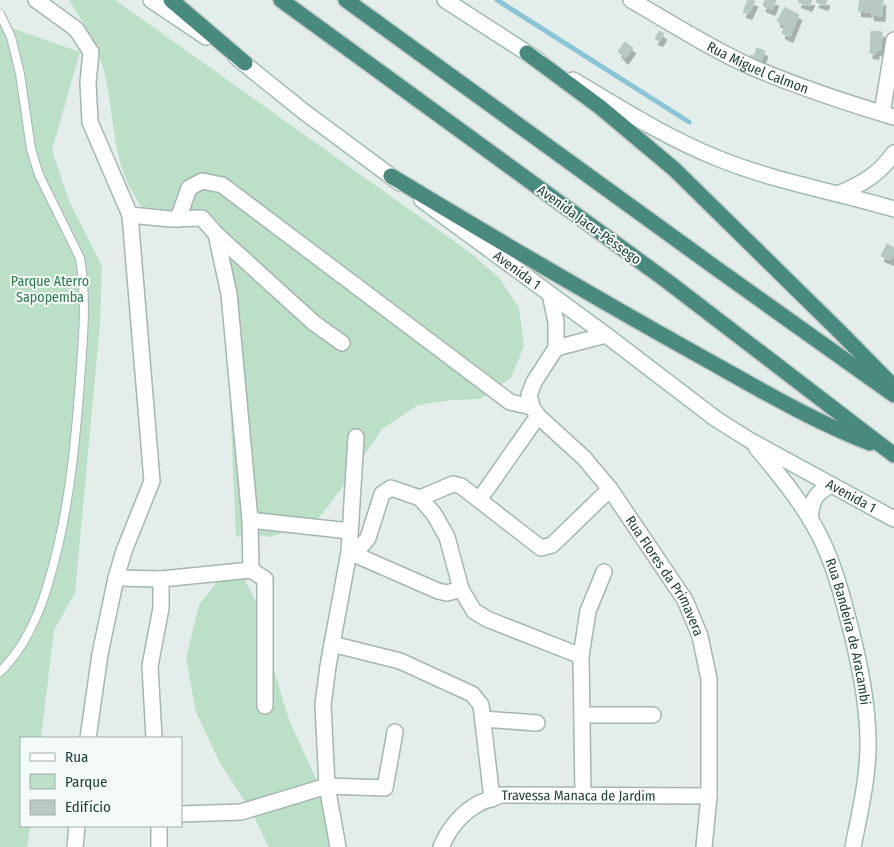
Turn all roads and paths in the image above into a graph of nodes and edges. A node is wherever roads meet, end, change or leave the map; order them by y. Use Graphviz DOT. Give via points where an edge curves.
graph roads {
  1 [pos="36,0"];
  2 [pos="151,0"];
  3 [pos="171,0"];
  4 [pos="281,0"];
  5 [pos="346,0"];
  6 [pos="445,0"];
  7 [pos="631,0"];
  8 [pos="0,14"];
  9 [pos="894,40"];
  10 [pos="526,53"];
  11 [pos="245,63"];
  12 [pos="888,115"];
  13 [pos="894,153"];
  14 [pos="391,176"];
  15 [pos="838,194"];
  16 [pos="894,209"];
  17 [pos="130,215"];
  18 [pos="178,219"];
  19 [pos="216,234"];
  20 [pos="550,294"];
  21 [pos="606,335"];
  22 [pos="342,343"];
  23 [pos="556,348"];
  24 [pos="894,388"];
  25 [pos="894,395"];
  26 [pos="535,412"];
  27 [pos="356,437"];
  28 [pos="750,441"];
  29 [pos="890,452"];
  30 [pos="831,485"];
  31 [pos="610,488"];
  32 [pos="420,498"];
  33 [pos="479,500"];
  34 [pos="810,518"];
  35 [pos="894,519"];
  36 [pos="250,520"];
  37 [pos="350,531"];
  38 [pos="349,552"];
  39 [pos="251,570"];
  40 [pos="604,572"];
  41 [pos="116,578"];
  42 [pos="161,579"];
  43 [pos="461,589"];
  44 [pos="332,644"];
  45 [pos="581,656"];
  46 [pos="0,672"];
  47 [pos="264,706"];
  48 [pos="582,715"];
  49 [pos="653,716"];
  50 [pos="483,719"];
  51 [pos="537,723"];
  52 [pos="395,732"];
  53 [pos="88,737"];
  54 [pos="154,737"];
  55 [pos="327,786"];
  56 [pos="583,796"];
  57 [pos="709,796"];
  58 [pos="492,799"];
  59 [pos="182,814"];
  60 [pos="77,827"];
  61 [pos="159,827"];
  62 [pos="75,847"];
  63 [pos="159,847"];
  64 [pos="338,847"];
  65 [pos="441,847"];
  66 [pos="704,847"];
  67 [pos="853,847"];
  1 -- 17 [label="street" via="76,29 91,52 88,82 90,122"];
  2 -- 11 [label="street, Avenida 1"];
  3 -- 11 [label="highway"];
  4 -- 29 [label="highway, Avenida Jacu-Pêssego" via="667,281"];
  5 -- 25 [label="highway"];
  6 -- 10 [label="street"];
  7 -- 12 [label="street, Rua Miguel Calmon" via="754,68"];
  8 -- 46 [label="lane" via="11,37 18,65 31,149 39,175 80,258 84,320 76,446 68,504 50,584 34,624"];
  9 -- 12 [label="street"];
  10 -- 15 [label="street" via="668,136 756,171"];
  10 -- 24 [label="highway" via="674,169"];
  11 -- 14 [label="street, Avenida 1"];
  13 -- 15 [label="street" via="872,177"];
  14 -- 20 [label="street, Avenida 1"];
  14 -- 29 [label="highway" via="584,292 839,431"];
  15 -- 16 [label="street"];
  17 -- 18 [label="street"];
  17 -- 41 [label="street" via="152,481"];
  18 -- 19 [label="street" via="202,218"];
  18 -- 26 [label="street" via="189,188 202,181 222,186 510,402"];
  19 -- 22 [label="street"];
  19 -- 36 [label="street" via="229,294"];
  20 -- 21 [label="street, Avenida 1"];
  20 -- 23 [label="street" via="556,322"];
  21 -- 23 [label="street"];
  21 -- 28 [label="street, Avenida 1"];
  23 -- 26 [label="street" via="529,395"];
  26 -- 31 [label="street, Rua Flores da Primavera" via="584,458"];
  26 -- 33 [label="street"];
  27 -- 37 [label="street"];
  28 -- 30 [label="street, Avenida 1"];
  28 -- 34 [label="street, Rua Bandeira de Aracambi"];
  30 -- 34 [label="street" via="815,497"];
  30 -- 35 [label="street, Avenida 1"];
  31 -- 33 [label="street" via="552,545 541,548"];
  31 -- 57 [label="street, Rua Flores da Primavera" via="685,600 700,636 709,679"];
  32 -- 33 [label="street" via="453,484"];
  32 -- 38 [label="street" via="391,488 382,494 368,538 359,549"];
  32 -- 43 [label="street" via="447,537"];
  34 -- 67 [label="street, Rua Bandeira de Aracambi" via="840,587 864,692 868,739 866,772"];
  36 -- 37 [label="street"];
  36 -- 39 [label="street"];
  37 -- 38 [label="street"];
  38 -- 43 [label="street" via="438,591 447,593"];
  38 -- 44 [label="street"];
  39 -- 42 [label="street"];
  39 -- 47 [label="street" via="265,579 266,586"];
  40 -- 45 [label="street" via="588,612"];
  41 -- 42 [label="street"];
  41 -- 53 [label="street" via="100,654"];
  42 -- 54 [label="street" via="161,608 150,666"];
  43 -- 45 [label="street" via="474,611 487,619"];
  44 -- 50 [label="street" via="400,661 472,694 481,705"];
  44 -- 55 [label="street" via="323,705"];
  45 -- 48 [label="street"];
  48 -- 49 [label="street"];
  48 -- 56 [label="street"];
  50 -- 51 [label="street"];
  50 -- 58 [label="street"];
  52 -- 55 [label="street" via="385,788"];
  55 -- 59 [label="street" via="241,812"];
  55 -- 64 [label="street"];
  56 -- 57 [label="street, Travessa Manaca de Jardim"];
  56 -- 58 [label="street, Travessa Manaca de Jardim" via="501,796"];
  57 -- 66 [label="street, Rua Flores da Primavera"];
  58 -- 65 [label="street, Travessa Manaca de Jardim" via="478,804 456,822"];
  60 -- 62 [label="street"];
  61 -- 63 [label="street"];
}
